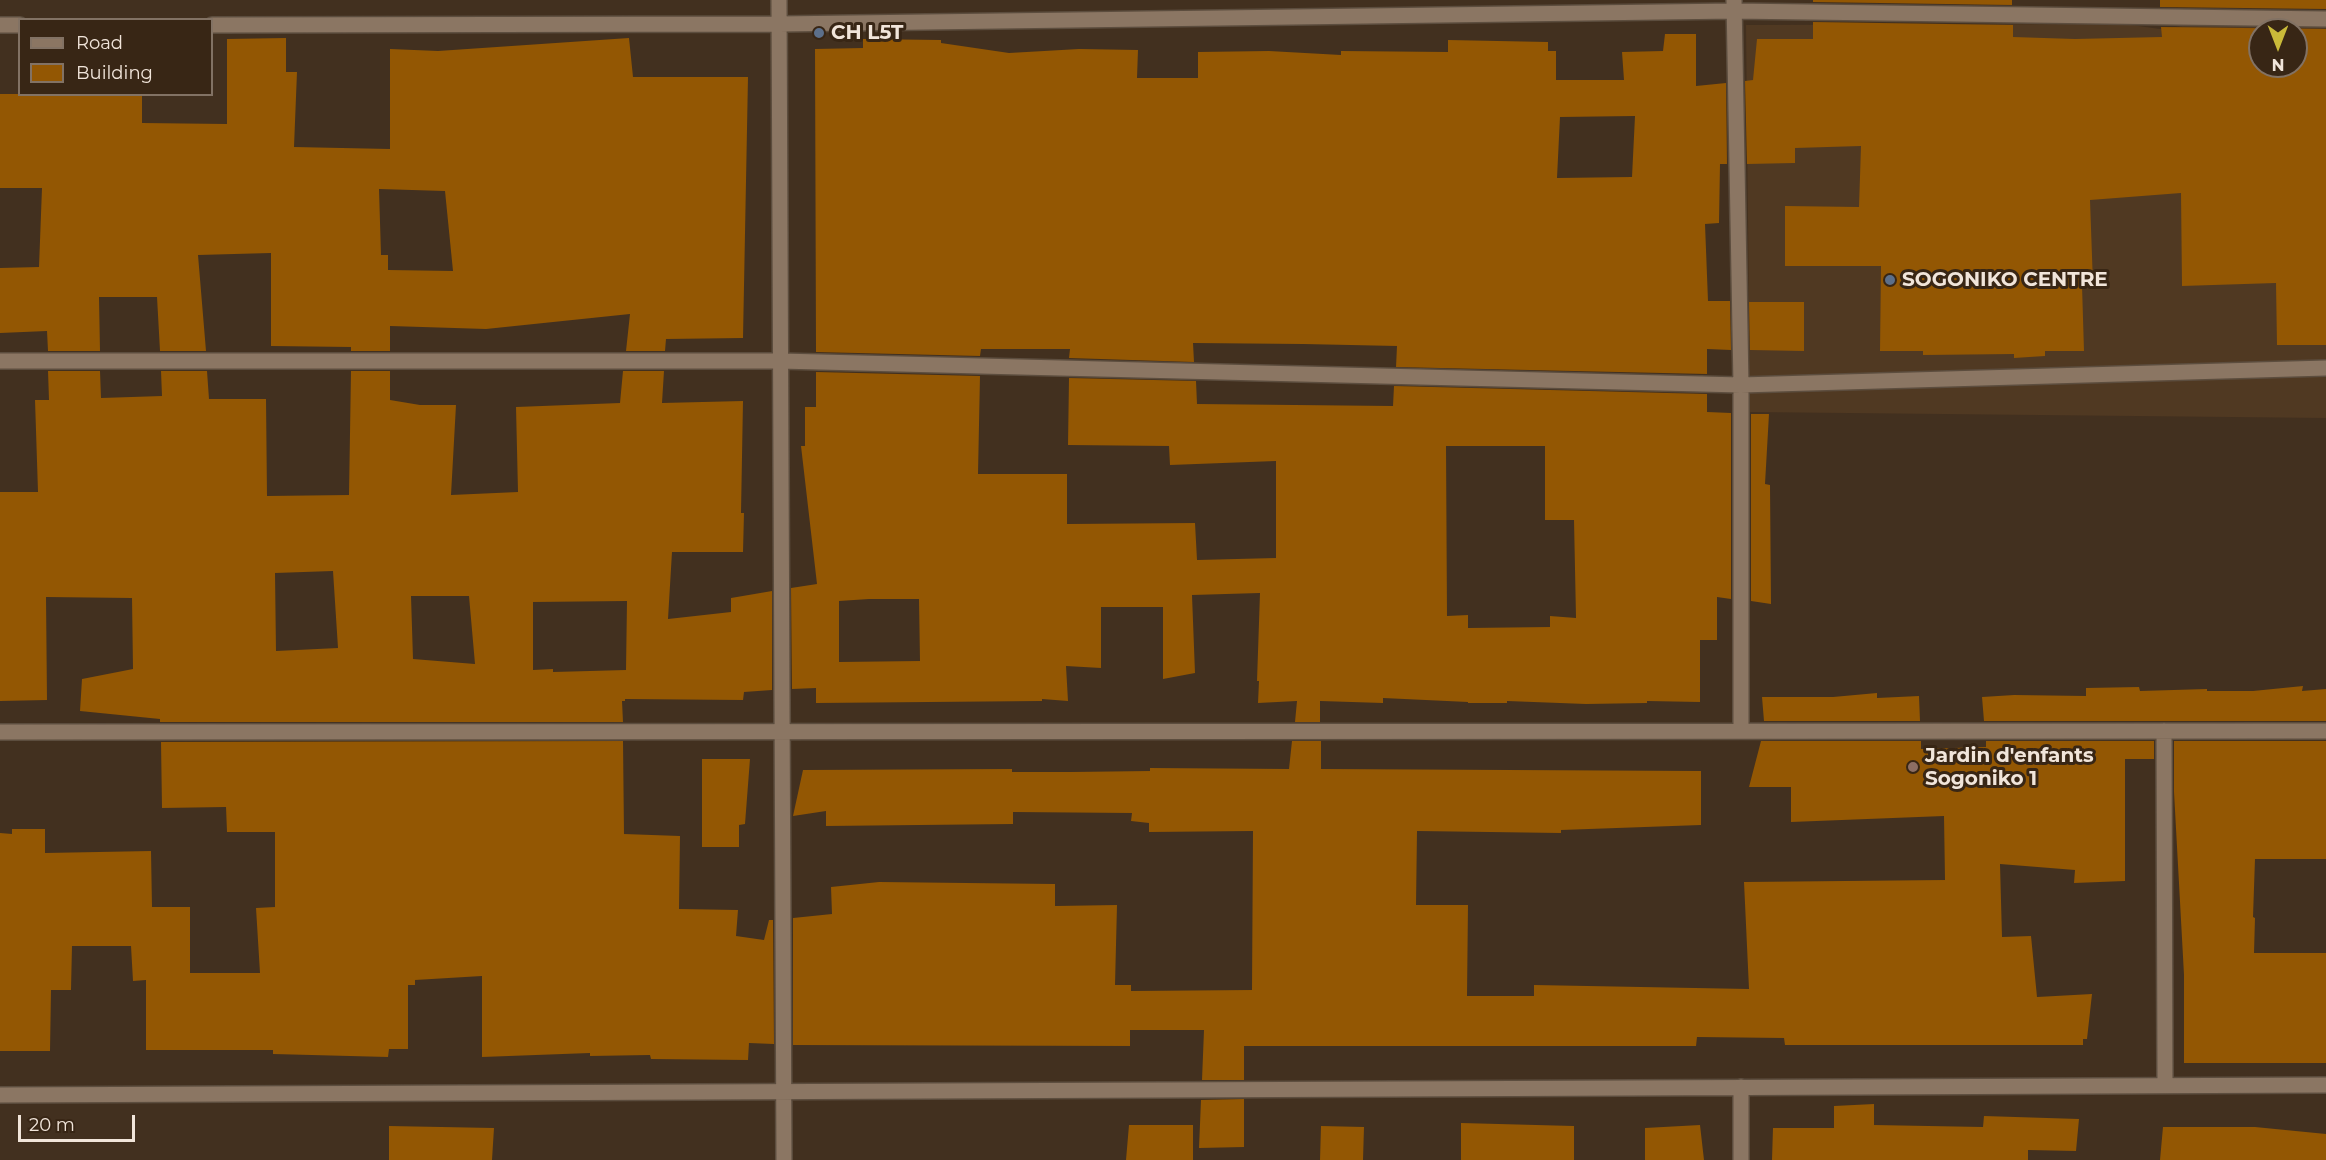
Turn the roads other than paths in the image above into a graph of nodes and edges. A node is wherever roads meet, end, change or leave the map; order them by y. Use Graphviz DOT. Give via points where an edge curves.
graph roads {
  1 [pos="779,0"];
  2 [pos="1734,5"];
  3 [pos="2326,19"];
  4 [pos="779,24"];
  5 [pos="0,25"];
  6 [pos="18,25"];
  7 [pos="213,25"];
  8 [pos="0,361"];
  9 [pos="780,361"];
  10 [pos="2326,368"];
  11 [pos="1741,385"];
  12 [pos="1741,731"];
  13 [pos="2164,731"];
  14 [pos="2326,731"];
  15 [pos="0,732"];
  16 [pos="782,732"];
  17 [pos="2326,1085"];
  18 [pos="2165,1086"];
  19 [pos="1741,1088"];
  20 [pos="784,1091"];
  21 [pos="0,1095"];
  22 [pos="784,1160"];
  23 [pos="1741,1160"];
  1 -- 4 [label="street"];
  2 -- 3 [label="street"];
  2 -- 4 [label="street"];
  2 -- 11 [label="street"];
  4 -- 7 [label="street"];
  4 -- 9 [label="street"];
  5 -- 6 [label="street"];
  8 -- 9 [label="street"];
  9 -- 11 [label="street"];
  9 -- 16 [label="street"];
  10 -- 11 [label="street"];
  11 -- 12 [label="street"];
  12 -- 13 [label="street"];
  12 -- 16 [label="street"];
  13 -- 14 [label="street"];
  13 -- 18 [label="street"];
  15 -- 16 [label="street"];
  16 -- 20 [label="street"];
  17 -- 18 [label="street"];
  18 -- 19 [label="street"];
  19 -- 20 [label="street"];
  19 -- 23 [label="street"];
  20 -- 21 [label="street"];
  20 -- 22 [label="street"];
}
